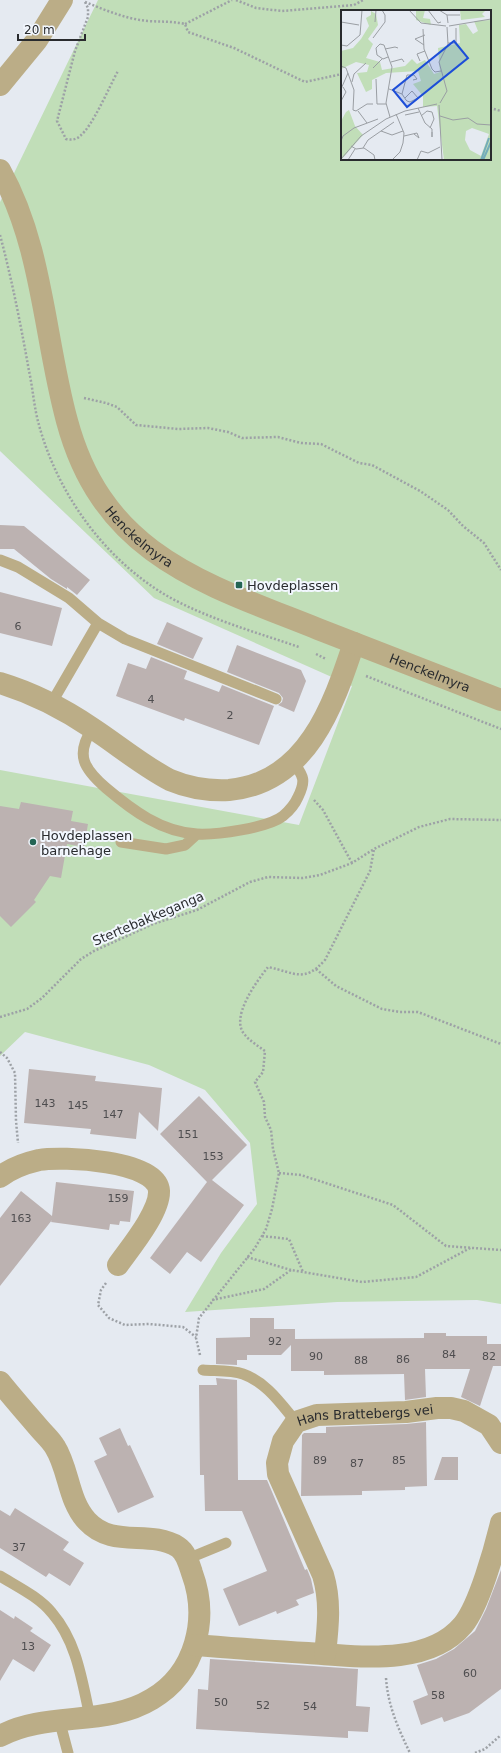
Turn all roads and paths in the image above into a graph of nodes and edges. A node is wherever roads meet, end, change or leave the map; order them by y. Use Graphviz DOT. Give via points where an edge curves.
graph roads {
  1 [pos="62,0"];
  2 [pos="232,0"];
  3 [pos="236,0"];
  4 [pos="363,0"];
  5 [pos="84,1"];
  6 [pos="185,24"];
  7 [pos="118,71"];
  8 [pos="341,74"];
  9 [pos="0,85"];
  10 [pos="491,108"];
  11 [pos="501,112"];
  12 [pos="0,170"];
  13 [pos="0,236"];
  14 [pos="63,404"];
  15 [pos="0,560"];
  16 [pos="501,570"];
  17 [pos="98,622"];
  18 [pos="354,643"];
  19 [pos="303,649"];
  20 [pos="310,652"];
  21 [pos="346,668"];
  22 [pos="0,683"];
  23 [pos="276,699"];
  24 [pos="501,700"];
  25 [pos="51,704"];
  26 [pos="92,728"];
  27 [pos="501,729"];
  28 [pos="293,762"];
  29 [pos="303,788"];
  30 [pos="501,820"];
  31 [pos="197,834"];
  32 [pos="121,842"];
  33 [pos="374,849"];
  34 [pos="352,863"];
  35 [pos="316,970"];
  36 [pos="0,1017"];
  37 [pos="501,1044"];
  38 [pos="0,1052"];
  39 [pos="21,1166"];
  40 [pos="279,1173"];
  41 [pos="0,1177"];
  42 [pos="262,1236"];
  43 [pos="472,1247"];
  44 [pos="501,1250"];
  45 [pos="247,1257"];
  46 [pos="118,1265"];
  47 [pos="291,1270"];
  48 [pos="304,1272"];
  49 [pos="212,1300"];
  50 [pos="196,1338"];
  51 [pos="203,1370"];
  52 [pos="0,1382"];
  53 [pos="296,1422"];
  54 [pos="501,1443"];
  55 [pos="501,1523"];
  56 [pos="226,1543"];
  57 [pos="188,1559"];
  58 [pos="0,1576"];
  59 [pos="196,1645"];
  60 [pos="325,1654"];
  61 [pos="384,1657"];
  62 [pos="90,1717"];
  63 [pos="59,1719"];
  64 [pos="501,1735"];
  65 [pos="0,1736"];
  66 [pos="68,1753"];
  67 [pos="410,1753"];
  68 [pos="475,1753"];
  1 -- 9 [label="street" via="37,40"];
  2 -- 6 [label="path"];
  3 -- 4 [label="path" via="256,8 282,11 354,5"];
  5 -- 6 [label="path" via="116,15"];
  5 -- 7 [label="path" via="88,8 88,17 75,51 57,121 66,139 80,137 88,128"];
  6 -- 8 [label="path" via="188,32 234,48 305,82"];
  10 -- 11 [label="path"];
  12 -- 14 [label="street, Henckelmyra" via="16,202 30,244"];
  13 -- 19 [label="path" via="39,425 52,464 83,517 120,560 170,597 207,614"];
  14 -- 16 [label="path" via="87,398 117,407 136,425 178,429 208,428 242,438 278,437 301,443 321,444 359,463 372,465 420,491 448,510 484,543"];
  14 -- 18 [label="street, Henckelmyra" via="78,454 94,486 116,517 154,553 179,570 216,589"];
  15 -- 17 [label="lane" via="18,567 69,598"];
  17 -- 23 [label="lane" via="125,640"];
  17 -- 25 [label="lane"];
  18 -- 21 [label="street"];
  18 -- 24 [label="street, Henckelmyra"];
  20 -- 21 [label="path"];
  21 -- 27 [label="path"];
  21 -- 28 [label="street" via="318,730"];
  22 -- 25 [label="street"];
  25 -- 26 [label="street"];
  26 -- 28 [label="street" via="160,774 187,786 204,790 237,789 254,785 282,771"];
  26 -- 31 [label="lane" via="82,749 86,766 96,780 149,820"];
  28 -- 29 [label="lane" via="303,774"];
  29 -- 31 [label="lane" via="295,804 282,817 263,825"];
  29 -- 34 [label="path" via="323,810"];
  30 -- 33 [label="path, Stertebakkeganga" via="450,819 419,827"];
  31 -- 32 [label="lane" via="185,844 166,849"];
  33 -- 34 [label="path, Stertebakkeganga"];
  33 -- 35 [label="path" via="370,870 337,938 325,960"];
  34 -- 36 [label="path, Stertebakkeganga" via="303,878 268,877 250,882 197,910 115,940 82,959 27,1009"];
  35 -- 37 [label="path" via="336,986 382,1009 418,1012"];
  35 -- 40 [label="path" via="304,975 268,967 255,983 241,1013 239,1025 244,1035 264,1051 263,1072 255,1082 264,1102 265,1117 271,1130"];
  38 -- 39 [label="path" via="7,1058 15,1073 16,1121"];
  39 -- 41 [label="street"];
  39 -- 46 [label="street" via="40,1160 106,1162 138,1170 158,1183 159,1191 153,1212"];
  40 -- 42 [label="path" via="272,1210"];
  40 -- 43 [label="path" via="301,1175 393,1205 446,1246"];
  42 -- 45 [label="path"];
  42 -- 48 [label="path" via="289,1239"];
  43 -- 44 [label="path"];
  43 -- 48 [label="path" via="416,1277 362,1282"];
  45 -- 47 [label="path"];
  45 -- 49 [label="path"];
  46 -- 50 [label="path" via="101,1290 98,1305 109,1318 125,1325 183,1327"];
  47 -- 48 [label="path"];
  47 -- 49 [label="path" via="264,1289"];
  49 -- 50 [label="path" via="199,1318"];
  50 -- 51 [label="path"];
  51 -- 53 [label="lane" via="242,1374 257,1381"];
  52 -- 57 [label="street" via="55,1447 78,1508 88,1522 111,1536 169,1542 180,1548"];
  53 -- 54 [label="street, Hans Brattebergs vei" via="317,1415 451,1408 464,1411 489,1425"];
  53 -- 60 [label="street, Hans Brattebergs vei" via="283,1441 277,1463 278,1474 327,1589"];
  55 -- 61 [label="street" via="479,1593 464,1624 442,1643 407,1654"];
  56 -- 57 [label="lane"];
  57 -- 59 [label="street" via="200,1602"];
  58 -- 62 [label="lane" via="52,1613 62,1628 79,1668"];
  59 -- 60 [label="street"];
  59 -- 62 [label="street" via="176,1679 151,1700 133,1708"];
  60 -- 61 [label="street"];
  61 -- 67 [label="path" via="388,1698 393,1716"];
  62 -- 63 [label="street"];
  63 -- 65 [label="street" via="19,1727"];
  63 -- 66 [label="lane"];
  64 -- 68 [label="path" via="485,1749"];
}
